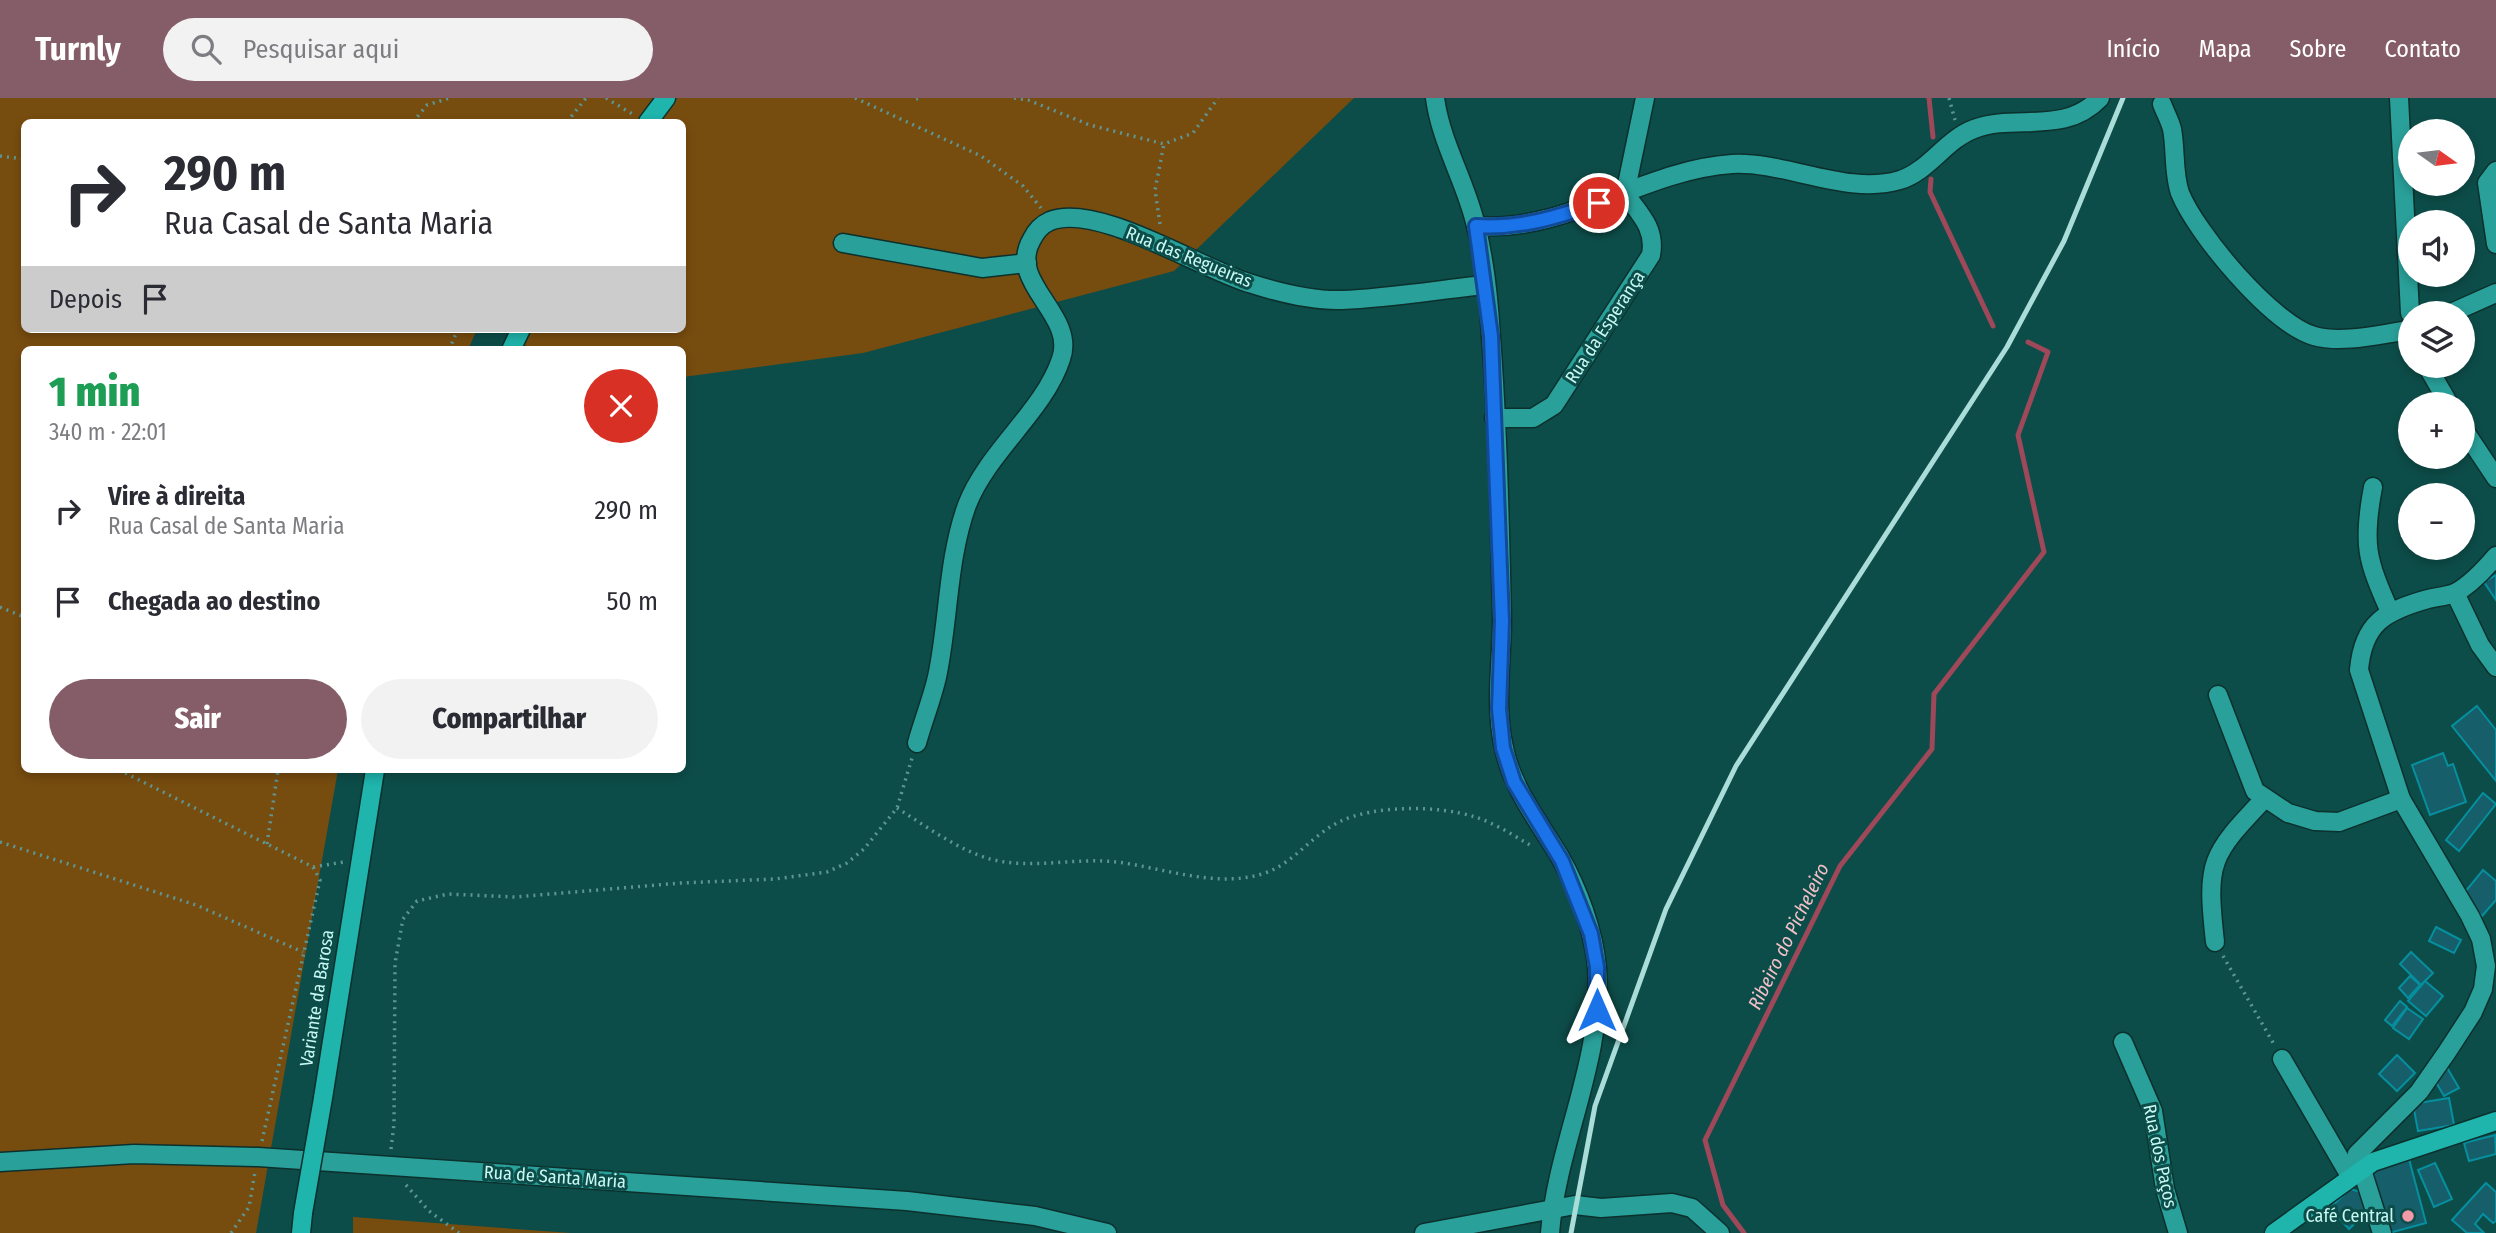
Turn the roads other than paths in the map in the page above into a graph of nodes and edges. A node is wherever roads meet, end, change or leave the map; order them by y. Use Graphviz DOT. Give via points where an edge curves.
graph roads {
  1 [pos="666,98"];
  2 [pos="1435,98"];
  3 [pos="1645,98"];
  4 [pos="2100,98"];
  5 [pos="2399,98"];
  6 [pos="2162,104"];
  7 [pos="650,119"];
  8 [pos="2496,172"];
  9 [pos="1625,194"];
  10 [pos="1476,226"];
  11 [pos="843,243"];
  12 [pos="2496,244"];
  13 [pos="1027,263"];
  14 [pos="1484,285"];
  15 [pos="2496,293"];
  16 [pos="2409,301"];
  17 [pos="2475,302"];
  18 [pos="2398,331"];
  19 [pos="1494,418"];
  20 [pos="2475,446"];
  21 [pos="2496,478"];
  22 [pos="2373,487"];
  23 [pos="2496,556"];
  24 [pos="2455,593"];
  25 [pos="2390,612"];
  26 [pos="2496,667"];
  27 [pos="2218,695"];
  28 [pos="917,743"];
  29 [pos="375,773"];
  30 [pos="2265,798"];
  31 [pos="2401,799"];
  32 [pos="2215,942"];
  33 [pos="2123,1042"];
  34 [pos="2282,1059"];
  35 [pos="2496,1121"];
  36 [pos="0,1162"];
  37 [pos="2355,1172"];
  38 [pos="1552,1208"];
  39 [pos="301,1233"];
  40 [pos="1107,1233"];
  41 [pos="1424,1233"];
  42 [pos="1550,1233"];
  43 [pos="1720,1233"];
  44 [pos="2178,1233"];
  45 [pos="2274,1233"];
  46 [pos="2382,1233"];
  1 -- 7 [label="main road"];
  2 -- 10 [label="street" via="1438,124"];
  3 -- 9 [label="street"];
  4 -- 9 [label="street" via="2060,120 1976,128 1901,180 1869,184 1735,164 1697,169"];
  5 -- 16 [label="street"];
  6 -- 18 [label="street" via="2172,128 2179,191 2217,250 2255,293 2292,326 2314,335 2336,339"];
  8 -- 12 [label="street" via="2487,183"];
  9 -- 10 [label="street" via="1547,221 1504,228"];
  9 -- 19 [label="street, Rua da Esperança" via="1647,223 1654,240 1651,255 1554,405 1533,418"];
  10 -- 14 [label="street"];
  11 -- 13 [label="street" via="982,268"];
  13 -- 14 [label="street, Rua das Regueiras" via="1025,251 1038,228 1052,220 1074,218 1129,231 1248,283 1313,297 1340,300"];
  13 -- 28 [label="street" via="1030,281 1063,335 1063,354 1056,374 988,466 968,505 957,545 937,678"];
  14 -- 19 [label="street"];
  15 -- 17 [label="street"];
  19 -- 38 [label="street" via="1503,748 1514,782 1562,861 1591,934 1597,967 1597,1010"];
  20 -- 21 [label="street"];
  22 -- 25 [label="street" via="2365,527 2367,550"];
  23 -- 24 [label="street"];
  24 -- 25 [label="street"];
  24 -- 26 [label="street"];
  25 -- 31 [label="street" via="2367,635 2359,670"];
  27 -- 30 [label="street" via="2255,791"];
  29 -- 39 [label="main road, Variante da Barosa, bridge"];
  30 -- 31 [label="street" via="2299,818 2339,822"];
  30 -- 32 [label="street" via="2217,853 2211,871"];
  31 -- 37 [label="street" via="2482,939 2486,966 2473,1012 2419,1093 2357,1154"];
  33 -- 44 [label="street, Rua dos Paços" via="2153,1111 2165,1189"];
  34 -- 37 [label="street"];
  35 -- 37 [label="main road" via="2405,1149"];
  36 -- 40 [label="street, Rua de Santa Maria" via="146,1154 389,1165 907,1201 1035,1216"];
  37 -- 45 [label="main road"];
  37 -- 46 [label="street"];
  38 -- 41 [label="street"];
  38 -- 42 [label="street"];
  38 -- 43 [label="street" via="1672,1203 1692,1208"];
}
